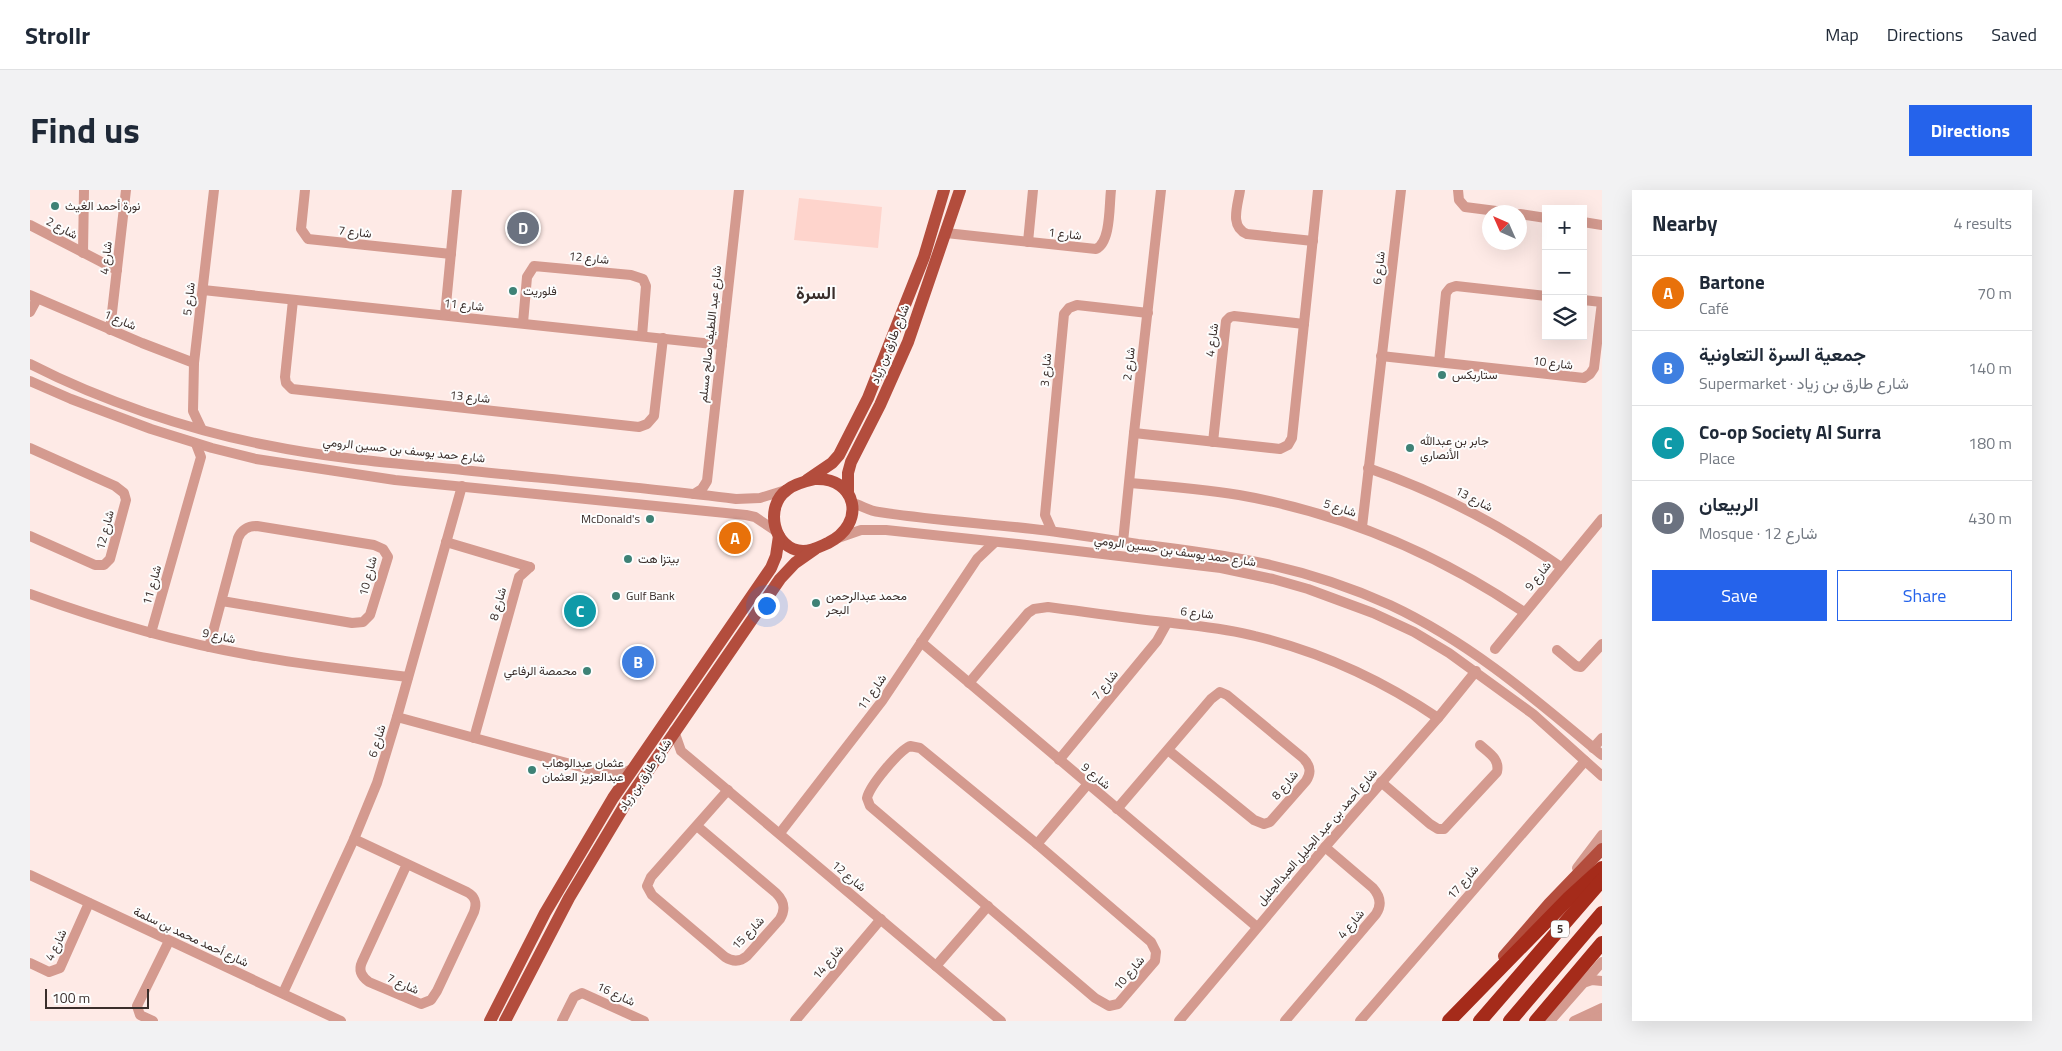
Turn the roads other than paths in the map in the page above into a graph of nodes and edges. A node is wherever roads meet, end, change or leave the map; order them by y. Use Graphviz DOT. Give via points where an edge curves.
graph roads {
  1 [pos="84,190"];
  2 [pos="126,190"];
  3 [pos="214,190"];
  4 [pos="305,190"];
  5 [pos="456,190"];
  6 [pos="739,190"];
  7 [pos="944,190"];
  8 [pos="960,190"];
  9 [pos="1033,190"];
  10 [pos="1111,190"];
  11 [pos="1161,190"];
  12 [pos="1240,190"];
  13 [pos="1318,190"];
  14 [pos="1401,190"];
  15 [pos="1458,190"];
  16 [pos="1482,209"];
  17 [pos="1527,215"];
  18 [pos="1542,217"];
  19 [pos="1587,222"];
  20 [pos="1602,224"];
  21 [pos="30,225"];
  22 [pos="946,233"];
  23 [pos="1313,241"];
  24 [pos="1028,242"];
  25 [pos="83,253"];
  26 [pos="451,254"];
  27 [pos="117,270"];
  28 [pos="203,290"];
  29 [pos="1542,296"];
  30 [pos="33,297"];
  31 [pos="293,300"];
  32 [pos="1587,300"];
  33 [pos="1602,302"];
  34 [pos="30,312"];
  35 [pos="1148,313"];
  36 [pos="445,315"];
  37 [pos="523,323"];
  38 [pos="1304,324"];
  39 [pos="110,330"];
  40 [pos="642,336"];
  41 [pos="663,338"];
  42 [pos="722,345"];
  43 [pos="1382,356"];
  44 [pos="1438,362"];
  45 [pos="194,363"];
  46 [pos="30,364"];
  47 [pos="30,380"];
  48 [pos="67,381"];
  49 [pos="88,389"];
  50 [pos="60,395"];
  51 [pos="80,403"];
  52 [pos="193,411"];
  53 [pos="180,422"];
  54 [pos="201,428"];
  55 [pos="1134,433"];
  56 [pos="1212,442"];
  57 [pos="196,444"];
  58 [pos="30,448"];
  59 [pos="212,448"];
  60 [pos="201,457"];
  61 [pos="348,458"];
  62 [pos="368,460"];
  63 [pos="1368,468"];
  64 [pos="343,472"];
  65 [pos="366,476"];
  66 [pos="807,480"];
  67 [pos="706,481"];
  68 [pos="1130,483"];
  69 [pos="462,486"];
  70 [pos="787,490"];
  71 [pos="694,494"];
  72 [pos="716,497"];
  73 [pos="850,498"];
  74 [pos="1045,515"];
  75 [pos="926,518"];
  76 [pos="1602,519"];
  77 [pos="1362,527"];
  78 [pos="1033,529"];
  79 [pos="1052,531"];
  80 [pos="778,533"];
  81 [pos="924,534"];
  82 [pos="30,536"];
  83 [pos="837,538"];
  84 [pos="969,539"];
  85 [pos="446,542"];
  86 [pos="995,542"];
  87 [pos="1123,542"];
  88 [pos="815,549"];
  89 [pos="977,559"];
  90 [pos="1561,567"];
  91 [pos="1309,574"];
  92 [pos="1328,580"];
  93 [pos="1304,588"];
  94 [pos="1322,593"];
  95 [pos="30,594"];
  96 [pos="222,601"];
  97 [pos="1524,612"];
  98 [pos="1167,623"];
  99 [pos="151,633"];
  100 [pos="921,642"];
  101 [pos="1602,644"];
  102 [pos="210,647"];
  103 [pos="1495,649"];
  104 [pos="1557,650"];
  105 [pos="1474,652"];
  106 [pos="1497,669"];
  107 [pos="1476,671"];
  108 [pos="408,676"];
  109 [pos="969,683"];
  110 [pos="397,717"];
  111 [pos="1438,718"];
  112 [pos="674,731"];
  113 [pos="474,738"];
  114 [pos="1602,738"];
  115 [pos="1480,745"];
  116 [pos="1594,748"];
  117 [pos="1168,750"];
  118 [pos="661,751"];
  119 [pos="681,751"];
  120 [pos="1602,756"];
  121 [pos="1059,760"];
  122 [pos="1585,761"];
  123 [pos="632,768"];
  124 [pos="1602,776"];
  125 [pos="1381,782"];
  126 [pos="1087,785"];
  127 [pos="728,790"];
  128 [pos="1117,809"];
  129 [pos="697,826"];
  130 [pos="780,833"];
  131 [pos="1602,835"];
  132 [pos="354,839"];
  133 [pos="1037,844"];
  134 [pos="1325,847"];
  135 [pos="1602,849"];
  136 [pos="407,864"];
  137 [pos="1602,868"];
  138 [pos="30,875"];
  139 [pos="1602,880"];
  140 [pos="557,892"];
  141 [pos="569,898"];
  142 [pos="89,902"];
  143 [pos="1548,904"];
  144 [pos="988,906"];
  145 [pos="1602,913"];
  146 [pos="880,919"];
  147 [pos="1257,927"];
  148 [pos="169,941"];
  149 [pos="1602,943"];
  150 [pos="1602,962"];
  151 [pos="30,964"];
  152 [pos="936,966"];
  153 [pos="1602,981"];
  154 [pos="1582,984"];
  155 [pos="282,993"];
  156 [pos="1602,1008"];
  157 [pos="492,1015"];
  158 [pos="1602,1016"];
  159 [pos="506,1019"];
  160 [pos="153,1021"];
  161 [pos="342,1021"];
  162 [pos="562,1021"];
  163 [pos="644,1021"];
  164 [pos="795,1021"];
  165 [pos="1001,1021"];
  166 [pos="1179,1021"];
  167 [pos="1285,1021"];
  168 [pos="1360,1021"];
  169 [pos="1449,1021"];
  170 [pos="1480,1021"];
  171 [pos="1510,1021"];
  172 [pos="1536,1021"];
  173 [pos="1550,1021"];
  174 [pos="1574,1021"];
  175 [pos="1591,1021"];
  1 -- 25 [label="street, شارع 2"];
  2 -- 27 [label="street, شارع 4"];
  3 -- 28 [label="street, شارع 5"];
  4 -- 26 [label="street, شارع 7" via="301,229 308,239"];
  5 -- 26 [label="street"];
  6 -- 42 [label="street, شارع عبد اللطيف صالح مسلم"];
  7 -- 66 [label="main road, شارع طارق بن زياد" via="906,306 860,414 836,459"];
  8 -- 22 [label="main road, شارع طارق بن زياد"];
  9 -- 24 [label="street"];
  10 -- 24 [label="street, شارع 1" via="1106,237 1098,248"];
  11 -- 35 [label="street, شارع 2"];
  12 -- 23 [label="street" via="1236,222 1241,232"];
  13 -- 23 [label="street"];
  14 -- 43 [label="street, شارع 6"];
  15 -- 16 [label="street" via="1459,200 1465,207"];
  17 -- 18 [label="street"];
  19 -- 20 [label="street"];
  21 -- 25 [label="street, شارع 2"];
  22 -- 24 [label="street, شارع 1"];
  22 -- 73 [label="main road, شارع طارق بن زياد" via="903,354 851,462 848,477"];
  23 -- 38 [label="street"];
  25 -- 27 [label="street, شارع 2"];
  26 -- 36 [label="street"];
  27 -- 39 [label="street, شارع 4"];
  28 -- 31 [label="street, شارع 11"];
  28 -- 45 [label="street, شارع 5"];
  29 -- 44 [label="street" via="1451,287 1446,293"];
  30 -- 34 [label="street, شارع 1"];
  30 -- 39 [label="street, شارع 1"];
  31 -- 36 [label="street, شارع 11"];
  31 -- 41 [label="street, شارع 13" via="285,377 292,389 639,427 654,416"];
  32 -- 33 [label="street, شارع 10"];
  33 -- 44 [label="street, شارع 10" via="1594,368 1584,378"];
  35 -- 55 [label="street, شارع 2"];
  35 -- 74 [label="street, شارع 3" via="1077,305 1064,314"];
  36 -- 37 [label="street, شارع 11"];
  37 -- 40 [label="street, شارع 11"];
  37 -- 40 [label="street, شارع 12" via="528,276 534,266 631,275 643,279 646,286"];
  38 -- 56 [label="street" via="1290,443 1280,449"];
  38 -- 56 [label="street, شارع 4" via="1234,316 1226,321"];
  39 -- 45 [label="street, شارع 1"];
  40 -- 41 [label="street, شارع 11"];
  41 -- 42 [label="street, شارع 11"];
  42 -- 67 [label="street, شارع عبد اللطيف صالح مسلم"];
  43 -- 44 [label="street, شارع 10"];
  43 -- 63 [label="street, شارع 6"];
  45 -- 52 [label="street, شارع 5"];
  46 -- 48 [label="street, شارع حمد يوسف بن حسين الرومي"];
  47 -- 50 [label="street"];
  48 -- 49 [label="street, شارع حمد يوسف بن حسين الرومي"];
  48 -- 50 [label="street" via="69,391"];
  49 -- 51 [label="street" via="78,393"];
  49 -- 53 [label="street, شارع حمد يوسف بن حسين الرومي"];
  50 -- 51 [label="street"];
  51 -- 57 [label="street"];
  52 -- 53 [label="street"];
  52 -- 54 [label="street, شارع 5"];
  53 -- 54 [label="street, شارع حمد يوسف بن حسين الرومي"];
  54 -- 61 [label="street, شارع حمد يوسف بن حسين الرومي" via="265,445"];
  55 -- 56 [label="street"];
  55 -- 68 [label="street, شارع 2"];
  57 -- 59 [label="street"];
  57 -- 60 [label="street"];
  58 -- 82 [label="street, شارع 12" via="115,486 124,493 126,500 110,559 104,565 95,565"];
  59 -- 60 [label="street"];
  59 -- 64 [label="street" via="256,459"];
  60 -- 99 [label="street, شارع 11"];
  61 -- 62 [label="street, شارع حمد يوسف بن حسين الرومي"];
  61 -- 64 [label="street" via="350,467"];
  62 -- 65 [label="street" via="360,467"];
  62 -- 71 [label="street, شارع حمد يوسف بن حسين الرومي"];
  63 -- 77 [label="street, شارع 6"];
  63 -- 90 [label="street, شارع 13" via="1465,508"];
  64 -- 65 [label="street"];
  65 -- 69 [label="street"];
  66 -- 70 [label="main road"];
  66 -- 73 [label="main road" via="826,479"];
  67 -- 71 [label="street"];
  67 -- 72 [label="street"];
  68 -- 77 [label="street, شارع 5" via="1248,497"];
  68 -- 87 [label="street, شارع 2"];
  69 -- 80 [label="street" via="746,514"];
  69 -- 85 [label="street, شارع 6"];
  70 -- 72 [label="street, شارع حمد يوسف بن حسين الرومي" via="752,499"];
  70 -- 80 [label="main road" via="775,508"];
  71 -- 72 [label="street, شارع حمد يوسف بن حسين الرومي"];
  73 -- 75 [label="street, شارع حمد يوسف بن حسين الرومي" via="877,512"];
  73 -- 83 [label="main road" via="853,514 850,524"];
  74 -- 78 [label="street"];
  74 -- 79 [label="street, شارع 3"];
  75 -- 78 [label="street, شارع حمد يوسف بن حسين الرومي"];
  75 -- 81 [label="street" via="920,526"];
  76 -- 90 [label="street, شارع 9"];
  77 -- 97 [label="street, شارع 5" via="1437,560"];
  78 -- 79 [label="street, شارع حمد يوسف بن حسين الرومي"];
  79 -- 87 [label="street, شارع حمد يوسف بن حسين الرومي"];
  80 -- 88 [label="main road" via="794,549"];
  80 -- 123 [label="main road, شارع طارق بن زياد" via="776,556 771,568"];
  81 -- 83 [label="street, شارع حمد يوسف بن حسين الرومي" via="869,530"];
  81 -- 84 [label="street, شارع حمد يوسف بن حسين الرومي"];
  83 -- 88 [label="main road"];
  84 -- 86 [label="street, شارع حمد يوسف بن حسين الرومي"];
  84 -- 89 [label="street" via="976,548"];
  85 -- 108 [label="street, شارع 6"];
  85 -- 113 [label="street, شارع 8" via="530,567 519,576"];
  86 -- 89 [label="street, شارع 11"];
  86 -- 93 [label="street, شارع حمد يوسف بن حسين الرومي" via="1222,568"];
  87 -- 91 [label="street, شارع حمد يوسف بن حسين الرومي" via="1242,558"];
  88 -- 112 [label="main road, شارع طارق بن زياد" via="780,579"];
  89 -- 100 [label="street, شارع 11"];
  90 -- 97 [label="street, شارع 9"];
  91 -- 92 [label="street, شارع حمد يوسف بن حسين الرومي"];
  91 -- 93 [label="street" via="1310,582"];
  92 -- 94 [label="street" via="1322,587"];
  92 -- 105 [label="street, شارع حمد يوسف بن حسين الرومي" via="1390,605"];
  93 -- 94 [label="street, شارع حمد يوسف بن حسين الرومي"];
  94 -- 107 [label="street, شارع حمد يوسف بن حسين الرومي" via="1407,629"];
  95 -- 99 [label="street, شارع 9"];
  96 -- 96 [label="street, شارع 10" via="239,535 250,526 374,545 383,549 388,557 370,615 360,623"];
  96 -- 102 [label="street, شارع 10"];
  97 -- 103 [label="street, شارع 9"];
  98 -- 109 [label="street, شارع 6" via="1048,607 1034,609"];
  98 -- 111 [label="street, شارع 6" via="1202,625 1254,635 1305,650 1382,684"];
  98 -- 121 [label="street, شارع 7" via="1157,641"];
  99 -- 102 [label="street, شارع 9"];
  100 -- 109 [label="street, شارع 9"];
  100 -- 130 [label="street, شارع 11" via="875,710"];
  101 -- 104 [label="street" via="1581,667 1572,664"];
  102 -- 108 [label="street, شارع 9"];
  103 -- 105 [label="street"];
  103 -- 106 [label="street"];
  105 -- 106 [label="street, شارع حمد يوسف بن حسين الرومي"];
  106 -- 116 [label="street, شارع حمد يوسف بن حسين الرومي"];
  107 -- 111 [label="street, شارع أحمد بن عبد الجليل العبدالجليل"];
  107 -- 122 [label="street, شارع حمد يوسف بن حسين الرومي" via="1533,714"];
  108 -- 110 [label="street, شارع 6"];
  109 -- 121 [label="street, شارع 9"];
  110 -- 113 [label="street"];
  110 -- 132 [label="street, شارع 6"];
  111 -- 125 [label="street, شارع أحمد بن عبد الجليل العبدالجليل"];
  112 -- 118 [label="main road, شارع طارق بن زياد"];
  112 -- 119 [label="street"];
  113 -- 123 [label="street" via="611,775"];
  114 -- 116 [label="street"];
  115 -- 125 [label="street" via="1496,760 1497,772 1444,828 1438,829 1430,824"];
  116 -- 120 [label="street, شارع حمد يوسف بن حسين الرومي"];
  117 -- 117 [label="street, شارع 8" via="1213,696 1222,692 1303,758 1310,774 1271,821 1261,823"];
  117 -- 128 [label="street, شارع 8"];
  118 -- 119 [label="street"];
  118 -- 141 [label="main road, شارع طارق بن زياد"];
  119 -- 127 [label="street, شارع 12"];
  121 -- 126 [label="street, شارع 9"];
  122 -- 124 [label="street, شارع حمد يوسف بن حسين الرومي"];
  122 -- 168 [label="street, شارع 17"];
  123 -- 140 [label="main road, شارع طارق بن زياد"];
  125 -- 134 [label="street, شارع أحمد بن عبد الجليل العبدالجليل"];
  126 -- 128 [label="street, شارع 9"];
  126 -- 133 [label="street"];
  127 -- 129 [label="street, شارع 15"];
  127 -- 130 [label="street, شارع 12"];
  128 -- 147 [label="street, شارع 9"];
  129 -- 129 [label="street, شارع 15" via="651,877 648,889 725,957 740,960 780,919 784,912 783,903 776,893"];
  130 -- 146 [label="street, شارع 12"];
  131 -- 143 [label="street"];
  132 -- 136 [label="street, شارع 7"];
  132 -- 155 [label="street, شارع 6"];
  133 -- 144 [label="street, شارع 10" via="916,746 903,749 876,782 867,795 870,806"];
  133 -- 144 [label="street, شارع 10" via="1149,939 1156,952 1154,964 1118,1004 1106,1005"];
  134 -- 147 [label="street, شارع أحمد بن عبد الجليل العبدالجليل"];
  134 -- 167 [label="street, شارع 4" via="1373,888 1380,907"];
  135 -- 143 [label="main road"];
  136 -- 136 [label="street, شارع 7" via="467,892 476,902 436,994 421,1004 369,982 360,971"];
  137 -- 169 [label="highway"];
  138 -- 142 [label="street, شارع أحمد محمد بن سلمة"];
  139 -- 170 [label="highway, 5"];
  140 -- 141 [label="main road" via="566,890"];
  140 -- 157 [label="main road, شارع طارق بن زياد"];
  141 -- 159 [label="main road, شارع طارق بن زياد"];
  142 -- 148 [label="street, شارع أحمد محمد بن سلمة"];
  142 -- 151 [label="street, شارع 4" via="60,968 50,972"];
  143 -- 169 [label="main road"];
  144 -- 152 [label="street"];
  145 -- 171 [label="highway, 5"];
  146 -- 152 [label="street, شارع 12"];
  146 -- 164 [label="street, شارع 14"];
  147 -- 166 [label="street, شارع أحمد بن عبد الجليل العبدالجليل"];
  148 -- 155 [label="street, شارع أحمد محمد بن سلمة"];
  148 -- 160 [label="street" via="137,1006 140,1014"];
  149 -- 172 [label="highway"];
  150 -- 154 [label="street"];
  152 -- 165 [label="street, شارع 12"];
  153 -- 154 [label="street"];
  154 -- 173 [label="street"];
  155 -- 161 [label="street, شارع أحمد محمد بن سلمة"];
  156 -- 174 [label="street"];
  157 -- 159 [label="main road" via="495,1013"];
  158 -- 175 [label="street"];
  162 -- 163 [label="street, شارع 16" via="574,997 582,993"];
}
